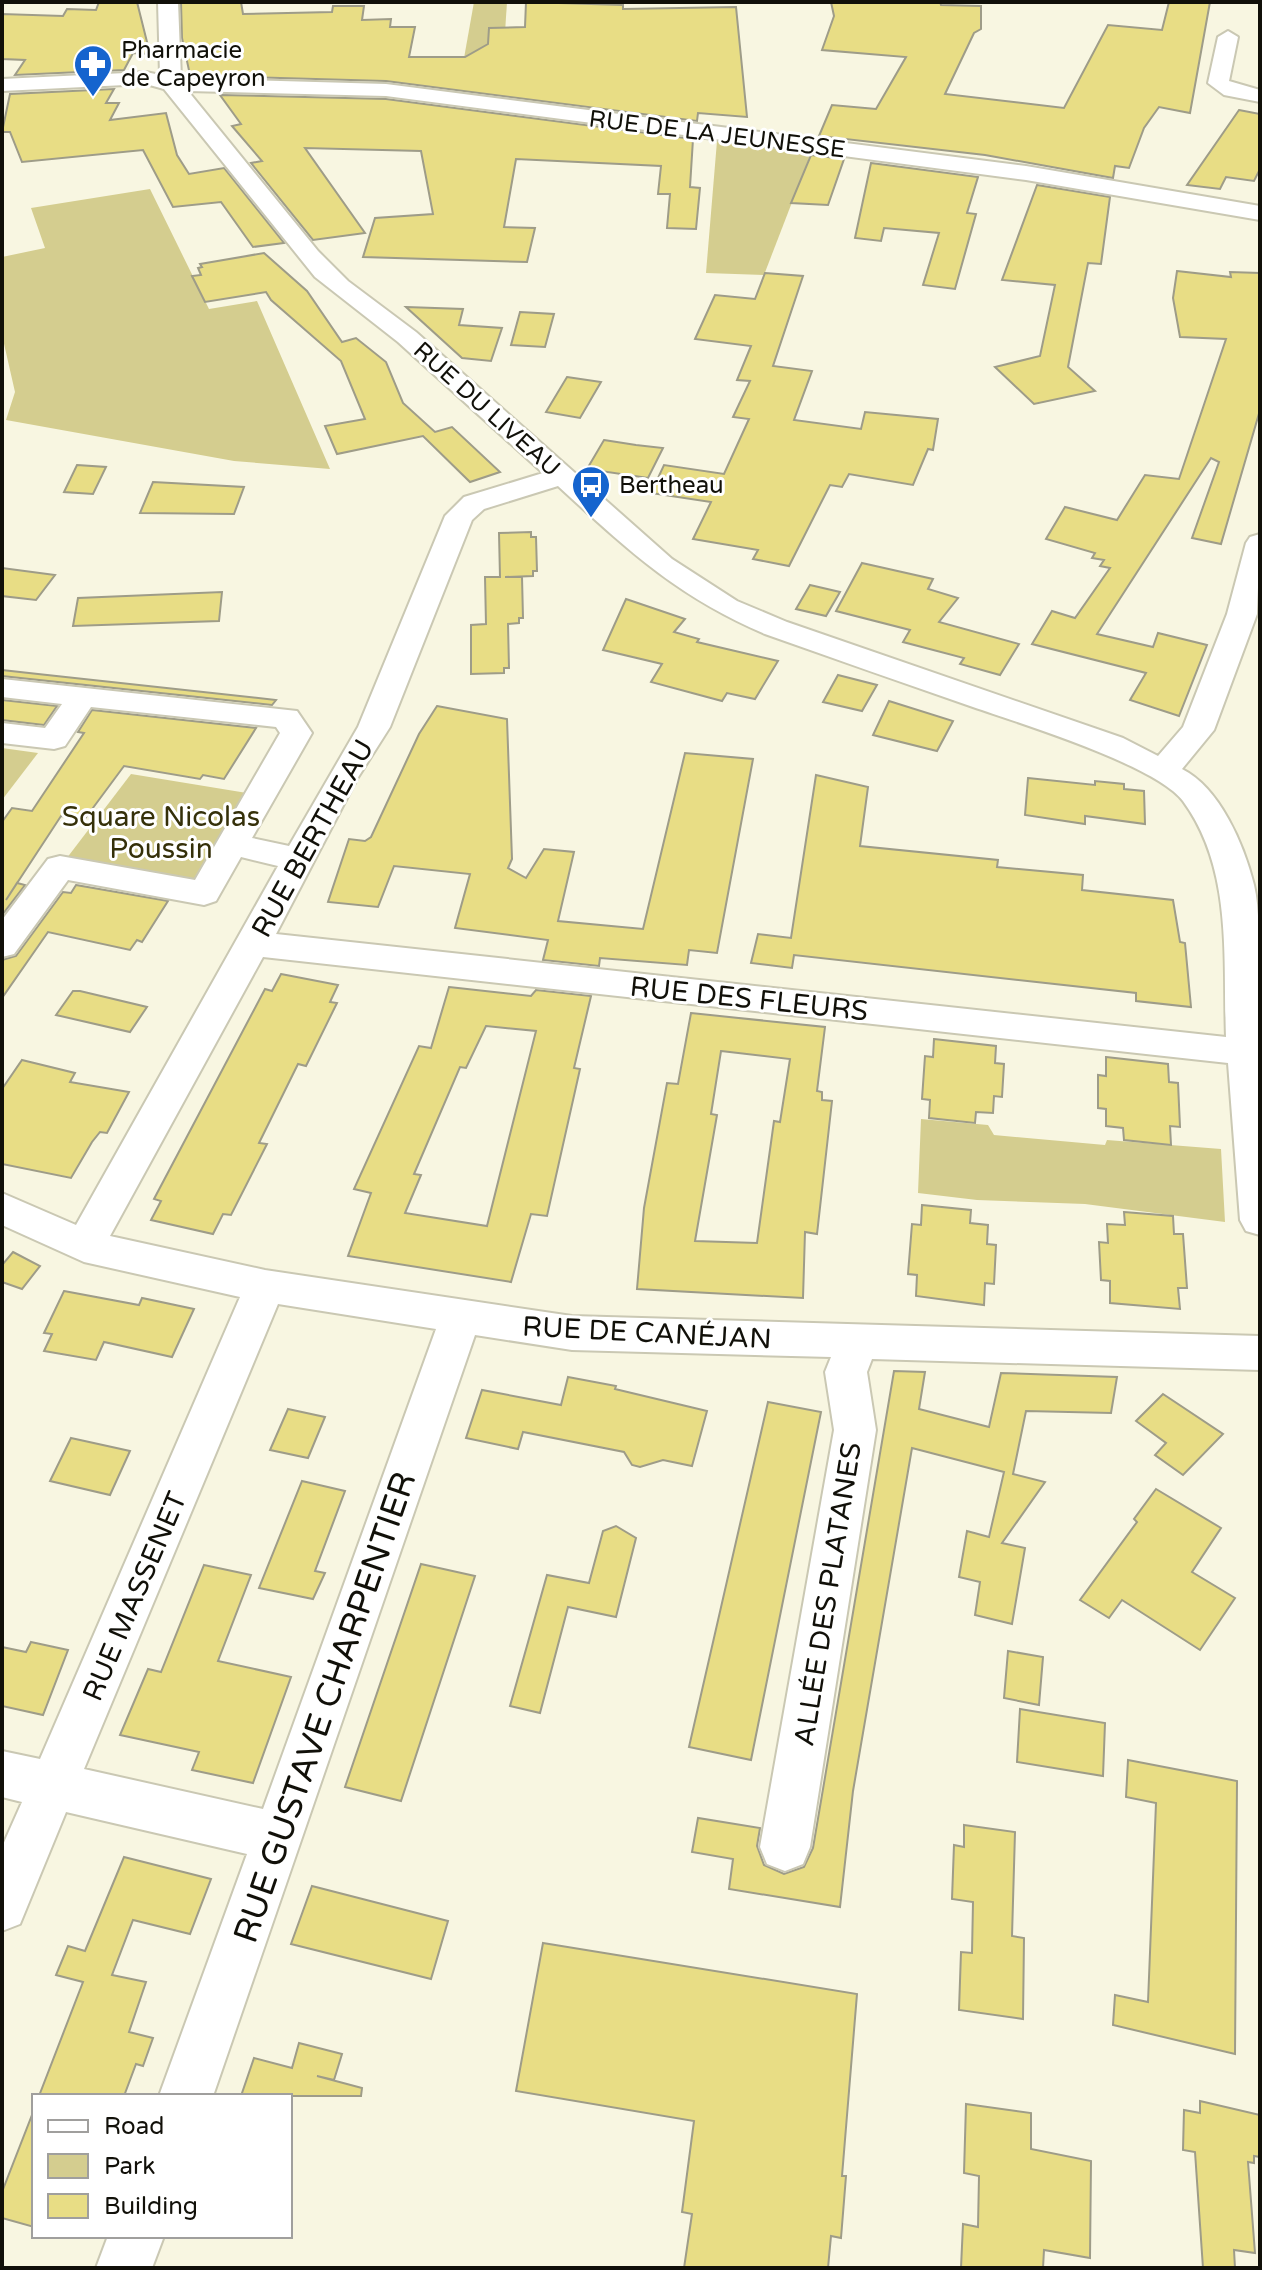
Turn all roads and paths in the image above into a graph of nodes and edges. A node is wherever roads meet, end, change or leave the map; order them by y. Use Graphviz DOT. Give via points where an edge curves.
graph roads {
  1 [pos="168,2"];
  2 [pos="1249,31"];
  3 [pos="171,84"];
  4 [pos="2,85"];
  5 [pos="1260,96"];
  6 [pos="1260,213"];
  7 [pos="562,476"];
  8 [pos="1260,543"];
  9 [pos="2,688"];
  10 [pos="83,696"];
  11 [pos="2,733"];
  12 [pos="1162,771"];
  13 [pos="231,844"];
  14 [pos="297,859"];
  15 [pos="1249,889"];
  16 [pos="253,944"];
  17 [pos="2,945"];
  18 [pos="1245,1052"];
  19 [pos="2,1208"];
  20 [pos="1260,1220"];
  21 [pos="84,1246"];
  22 [pos="265,1286"];
  23 [pos="460,1318"];
  24 [pos="857,1342"];
  25 [pos="1260,1353"];
  26 [pos="2,1774"];
  27 [pos="54,1785"];
  28 [pos="280,1837"];
  29 [pos="785,1847"];
  30 [pos="2,1906"];
  31 [pos="187,2094"];
  32 [pos="135,2238"];
  33 [pos="124,2268"];
  1 -- 3 [label="street"];
  2 -- 5 [label="street" via="1228,37 1218,83"];
  3 -- 4 [label="street, RUE DE LA JEUNESSE" via="146,78"];
  3 -- 6 [label="street, RUE DE LA JEUNESSE" via="386,90 1026,173"];
  3 -- 7 [label="street, RUE DU LIVEAU" via="311,258"];
  7 -- 12 [label="street, RUE DU LIVEAU" via="662,565 727,607 850,656 1112,745"];
  7 -- 14 [label="street, RUE BERTHEAU" via="474,503 459,516 374,727"];
  8 -- 12 [label="street" via="1242,614 1198,730"];
  9 -- 10 [label="street"];
  10 -- 11 [label="street" via="54,739"];
  10 -- 13 [label="street" via="286,718 296,733"];
  12 -- 15 [label="street, RUE DU LIVEAU" via="1184,783 1207,810"];
  13 -- 14 [label="street"];
  13 -- 17 [label="street" via="204,893 60,867"];
  14 -- 16 [label="street, RUE BERTHEAU"];
  15 -- 18 [label="street, RUE DU LIVEAU"];
  16 -- 18 [label="street, RUE DES FLEURS"];
  16 -- 21 [label="street, RUE BERTHEAU"];
  18 -- 20 [label="street, RUE DU LIVEAU"];
  19 -- 21 [label="street, RUE DE CANÉJAN"];
  21 -- 22 [label="street, RUE DE CANÉJAN"];
  22 -- 23 [label="street, RUE DE CANÉJAN"];
  22 -- 27 [label="street, RUE MASSENET"];
  23 -- 24 [label="street, RUE DE CANÉJAN" via="572,1333"];
  23 -- 28 [label="street, RUE GUSTAVE CHARPENTIER"];
  24 -- 25 [label="street, RUE DE CANÉJAN"];
  24 -- 29 [label="street, ALLÉE DES PLATANES" via="846,1372 855,1430"];
  26 -- 27 [label="street"];
  27 -- 28 [label="street"];
  27 -- 30 [label="street, RUE MASSENET"];
  28 -- 31 [label="street, RUE GUSTAVE CHARPENTIER"];
  32 -- 33 [label="street"];
}
